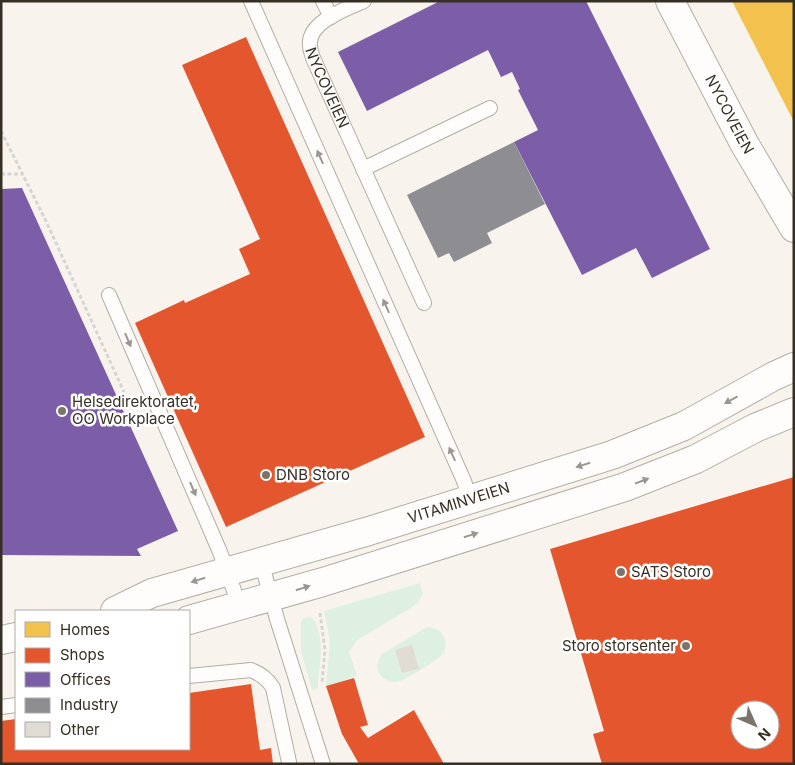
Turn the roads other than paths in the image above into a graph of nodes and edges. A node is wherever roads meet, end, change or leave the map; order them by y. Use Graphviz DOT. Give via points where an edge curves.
graph roads {
  1 [pos="251,1"];
  2 [pos="323,1"];
  3 [pos="364,1"];
  4 [pos="670,1"];
  5 [pos="331,17"];
  6 [pos="490,108"];
  7 [pos="363,169"];
  8 [pos="793,225"];
  9 [pos="109,295"];
  10 [pos="424,303"];
  11 [pos="794,367"];
  12 [pos="794,412"];
  13 [pos="470,500"];
  14 [pos="262,561"];
  15 [pos="228,571"];
  16 [pos="272,598"];
  17 [pos="240,607"];
  18 [pos="117,610"];
  19 [pos="190,620"];
  20 [pos="15,637"];
  21 [pos="1,640"];
  22 [pos="190,676"];
  23 [pos="15,705"];
  24 [pos="1,707"];
  25 [pos="289,762"];
  26 [pos="323,764"];
  13 -- 1 [label="lane, one-way"];
  2 -- 5 [label="lane"];
  3 -- 5 [label="lane, NYCOVEIEN"];
  4 -- 8 [label="street, NYCOVEIEN" via="744,143"];
  5 -- 7 [label="lane, NYCOVEIEN" via="316,26 309,45"];
  6 -- 7 [label="lane"];
  7 -- 10 [label="lane, NYCOVEIEN"];
  9 -- 15 [label="lane, one-way"];
  11 -- 13 [label="street, VITAMINVEIEN, one-way" via="684,426 646,442"];
  16 -- 12 [label="street, one-way" via="625,487 696,459"];
  13 -- 14 [label="street, VITAMINVEIEN"];
  14 -- 15 [label="street, VITAMINVEIEN"];
  14 -- 16 [label="lane"];
  15 -- 17 [label="lane"];
  15 -- 18 [label="street, VITAMINVEIEN, one-way" via="152,593"];
  16 -- 17 [label="street"];
  16 -- 26 [label="lane"];
  17 -- 19 [label="street"];
  20 -- 21 [label="street"];
  22 -- 25 [label="lane" via="251,670 269,681"];
  23 -- 24 [label="lane"];
}
